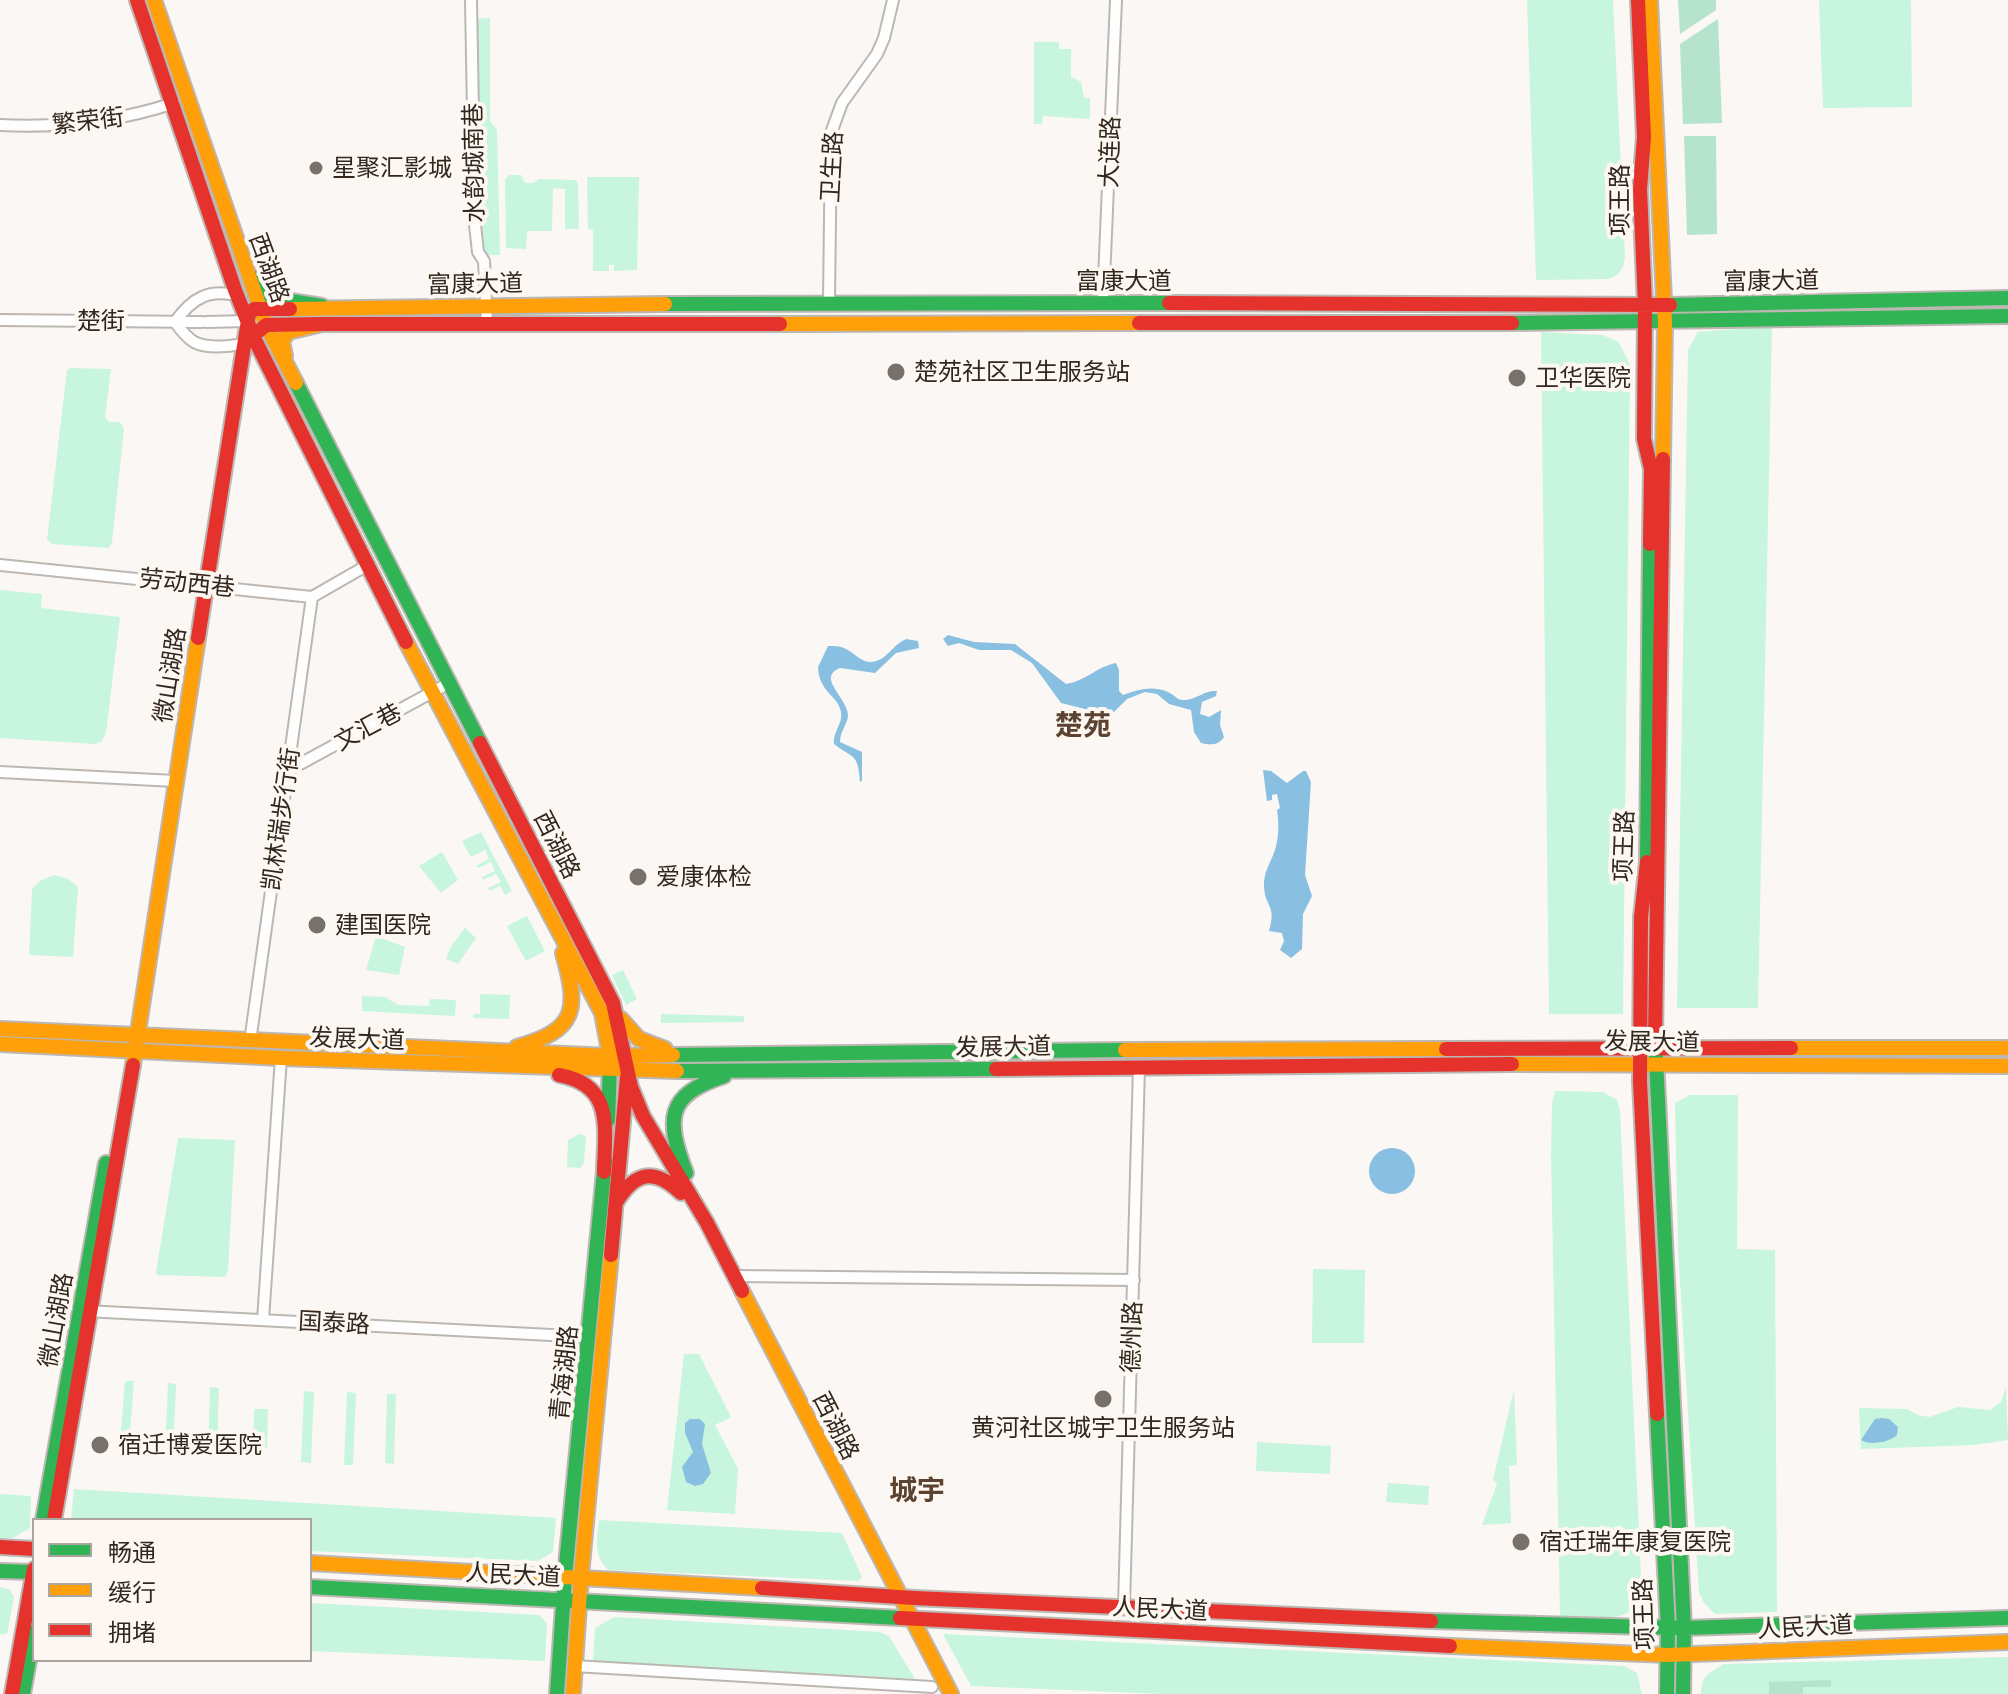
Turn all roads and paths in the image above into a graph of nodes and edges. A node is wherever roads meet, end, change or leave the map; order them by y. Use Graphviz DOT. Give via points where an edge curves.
graph roads {
  1 [pos="471,0"];
  2 [pos="893,0"];
  3 [pos="900,0"];
  4 [pos="1116,0"];
  5 [pos="1638,0"];
  6 [pos="1650,0"];
  7 [pos="158,1"];
  8 [pos="138,3"];
  9 [pos="174,103"];
  10 [pos="0,125"];
  11 [pos="238,249"];
  12 [pos="236,294"];
  13 [pos="2008,298"];
  14 [pos="832,302"];
  15 [pos="1103,303"];
  16 [pos="1665,304"];
  17 [pos="1645,305"];
  18 [pos="322,306"];
  19 [pos="486,306"];
  20 [pos="258,307"];
  21 [pos="2008,316"];
  22 [pos="0,320"];
  23 [pos="247,321"];
  24 [pos="175,322"];
  25 [pos="1645,323"];
  26 [pos="1665,323"];
  27 [pos="322,324"];
  28 [pos="487,324"];
  29 [pos="266,325"];
  30 [pos="249,341"];
  31 [pos="299,391"];
  32 [pos="0,565"];
  33 [pos="366,566"];
  34 [pos="206,585"];
  35 [pos="312,597"];
  36 [pos="449,683"];
  37 [pos="433,692"];
  38 [pos="287,771"];
  39 [pos="0,772"];
  40 [pos="175,781"];
  41 [pos="547,909"];
  42 [pos="613,1003"];
  43 [pos="0,1029"];
  44 [pos="250,1042"];
  45 [pos="0,1044"];
  46 [pos="132,1045"];
  47 [pos="2008,1048"];
  48 [pos="679,1054"];
  49 [pos="1639,1057"];
  50 [pos="1655,1057"];
  51 [pos="281,1058"];
  52 [pos="495,1059"];
  53 [pos="615,1060"];
  54 [pos="2008,1066"];
  55 [pos="1139,1067"];
  56 [pos="628,1071"];
  57 [pos="778,1072"];
  58 [pos="604,1172"];
  59 [pos="617,1201"];
  60 [pos="707,1223"];
  61 [pos="734,1276"];
  62 [pos="1134,1280"];
  63 [pos="85,1311"];
  64 [pos="263,1320"];
  65 [pos="590,1337"];
  66 [pos="43,1518"];
  67 [pos="54,1518"];
  68 [pos="0,1547"];
  69 [pos="32,1549"];
  70 [pos="312,1563"];
  71 [pos="0,1571"];
  72 [pos="32,1571"];
  73 [pos="565,1576"];
  74 [pos="581,1576"];
  75 [pos="32,1582"];
  76 [pos="312,1587"];
  77 [pos="839,1593"];
  78 [pos="899,1597"];
  79 [pos="563,1600"];
  80 [pos="579,1600"];
  81 [pos="975,1601"];
  82 [pos="1124,1606"];
  83 [pos="837,1614"];
  84 [pos="2008,1618"];
  85 [pos="911,1619"];
  86 [pos="974,1621"];
  87 [pos="1668,1628"];
  88 [pos="1684,1628"];
  89 [pos="2008,1642"];
  90 [pos="32,1643"];
  91 [pos="1668,1655"];
  92 [pos="1684,1655"];
  93 [pos="574,1666"];
  94 [pos="932,1687"];
  95 [pos="12,1694"];
  96 [pos="23,1694"];
  97 [pos="557,1694"];
  98 [pos="573,1694"];
  99 [pos="951,1694"];
  100 [pos="1667,1694"];
  101 [pos="1683,1694"];
  1 -- 19 [label="street, 水韵城南巷" via="475,225 484,261"];
  2 -- 14 [label="street, 卫生路" via="880,46 842,103 831,133"];
  3 -- 14 [label="street, 卫生路" via="886,48 839,127"];
  4 -- 15 [label="street, 大连路"];
  5 -- 17 [label="main road, 项王路"];
  6 -- 16 [label="main road, 项王路"];
  7 -- 8 [label="street"];
  7 -- 11 [label="main road, 西湖路"];
  8 -- 9 [label="main road, 西湖路"];
  9 -- 10 [label="street, 繁荣街" via="115,120"];
  9 -- 12 [label="main road, 西湖路"];
  11 -- 18 [label="main road" via="265,295"];
  11 -- 20 [label="main road, 西湖路"];
  12 -- 20 [label="street"];
  12 -- 23 [label="main road, 西湖路"];
  12 -- 24 [label="street" via="197,298"];
  13 -- 16 [label="main road, 富康大道"];
  14 -- 15 [label="main road, 富康大道"];
  14 -- 19 [label="main road, 富康大道"];
  15 -- 17 [label="main road, 富康大道"];
  16 -- 17 [label="main road, 富康大道"];
  16 -- 26 [label="main road, 项王路"];
  17 -- 25 [label="main road, 项王路"];
  18 -- 19 [label="main road, 富康大道"];
  18 -- 20 [label="main road, 富康大道"];
  19 -- 28 [label="street, 水韵城南巷"];
  20 -- 23 [label="main road"];
  20 -- 29 [label="main road, 西湖路"];
  21 -- 26 [label="main road, 富康大道"];
  22 -- 24 [label="street, 楚街"];
  23 -- 24 [label="street, 楚街"];
  23 -- 30 [label="main road, 西湖路"];
  24 -- 30 [label="street" via="201,344"];
  25 -- 26 [label="main road, 富康大道"];
  25 -- 28 [label="main road, 富康大道"];
  25 -- 49 [label="main road, 项王路" via="1644,439 1651,499 1647,877 1641,917"];
  26 -- 50 [label="main road, 项王路"];
  27 -- 28 [label="main road, 富康大道"];
  27 -- 29 [label="main road, 富康大道"];
  27 -- 31 [label="main road" via="283,337"];
  29 -- 30 [label="main road"];
  29 -- 31 [label="main road, 西湖路"];
  30 -- 33 [label="main road, 西湖路"];
  30 -- 34 [label="main road, 微山湖路"];
  31 -- 36 [label="main road, 西湖路"];
  32 -- 34 [label="street, 劳动西巷"];
  33 -- 35 [label="street"];
  33 -- 37 [label="main road, 西湖路"];
  34 -- 35 [label="street, 劳动西巷"];
  34 -- 40 [label="main road, 微山湖路"];
  35 -- 38 [label="street, 凯林瑞步行街"];
  36 -- 37 [label="street, 文汇巷"];
  36 -- 42 [label="main road, 西湖路"];
  37 -- 38 [label="street, 文汇巷"];
  37 -- 41 [label="main road, 西湖路"];
  38 -- 44 [label="street, 凯林瑞步行街"];
  39 -- 40 [label="street"];
  40 -- 46 [label="main road, 微山湖路"];
  41 -- 52 [label="main road" via="570,980 570,1014 554,1035"];
  41 -- 53 [label="main road, 西湖路" via="602,1013"];
  42 -- 48 [label="main road" via="636,1039"];
  42 -- 53 [label="main road, 西湖路"];
  43 -- 46 [label="main road, 发展大道"];
  44 -- 46 [label="main road, 发展大道"];
  44 -- 52 [label="main road, 发展大道"];
  45 -- 46 [label="main road, 发展大道"];
  46 -- 51 [label="main road, 发展大道"];
  46 -- 63 [label="main road, 微山湖路"];
  47 -- 50 [label="main road, 发展大道"];
  48 -- 49 [label="main road, 发展大道"];
  48 -- 53 [label="main road, 发展大道"];
  49 -- 50 [label="main road, 发展大道"];
  49 -- 55 [label="main road, 发展大道"];
  49 -- 87 [label="main road, 项王路"];
  50 -- 54 [label="main road, 发展大道"];
  50 -- 88 [label="main road, 项王路"];
  51 -- 52 [label="main road, 发展大道"];
  51 -- 64 [label="street"];
  52 -- 53 [label="main road, 发展大道"];
  52 -- 58 [label="main road" via="588,1084 602,1112"];
  53 -- 56 [label="main road, 发展大道"];
  53 -- 58 [label="main road, 青海湖路"];
  55 -- 57 [label="main road, 发展大道"];
  55 -- 62 [label="street, 德州路"];
  56 -- 57 [label="main road, 发展大道"];
  56 -- 59 [label="main road, 青海湖路"];
  56 -- 60 [label="main road, 西湖路" via="643,1116"];
  57 -- 60 [label="main road" via="708,1081 684,1096 675,1109 673,1137"];
  58 -- 65 [label="main road, 青海湖路"];
  59 -- 60 [label="main road" via="632,1180 660,1176 672,1182"];
  59 -- 74 [label="main road, 青海湖路"];
  60 -- 61 [label="main road, 西湖路"];
  61 -- 62 [label="street"];
  61 -- 78 [label="main road, 西湖路"];
  62 -- 82 [label="street, 德州路"];
  63 -- 64 [label="street, 国泰路"];
  63 -- 66 [label="main road, 微山湖路"];
  63 -- 67 [label="main road, 微山湖路"];
  64 -- 65 [label="street, 国泰路"];
  65 -- 73 [label="main road, 青海湖路"];
  68 -- 69 [label="main road"];
  70 -- 73 [label="main road, 人民大道"];
  71 -- 72 [label="main road"];
  73 -- 74 [label="main road, 人民大道"];
  73 -- 79 [label="main road, 青海湖路"];
  74 -- 77 [label="main road, 人民大道"];
  74 -- 80 [label="main road, 青海湖路"];
  75 -- 95 [label="main road"];
  76 -- 79 [label="main road, 人民大道"];
  77 -- 78 [label="main road, 人民大道"];
  77 -- 83 [label="main road"];
  78 -- 81 [label="main road, 人民大道"];
  78 -- 85 [label="main road, 西湖路"];
  79 -- 80 [label="main road, 人民大道"];
  79 -- 97 [label="main road, 青海湖路"];
  80 -- 83 [label="main road, 人民大道"];
  80 -- 93 [label="main road, 青海湖路"];
  81 -- 82 [label="main road, 人民大道"];
  81 -- 86 [label="main road"];
  82 -- 87 [label="main road, 人民大道"];
  83 -- 85 [label="main road, 人民大道"];
  84 -- 88 [label="main road, 人民大道"];
  85 -- 86 [label="main road, 人民大道"];
  85 -- 99 [label="main road, 西湖路"];
  86 -- 91 [label="main road, 人民大道"];
  87 -- 88 [label="main road, 人民大道"];
  87 -- 91 [label="main road, 项王路"];
  88 -- 92 [label="main road, 项王路"];
  89 -- 92 [label="main road, 人民大道"];
  90 -- 96 [label="main road"];
  91 -- 92 [label="main road, 人民大道"];
  91 -- 100 [label="main road, 项王路"];
  92 -- 101 [label="main road, 项王路"];
  93 -- 94 [label="street"];
  93 -- 98 [label="main road, 青海湖路"];
}
